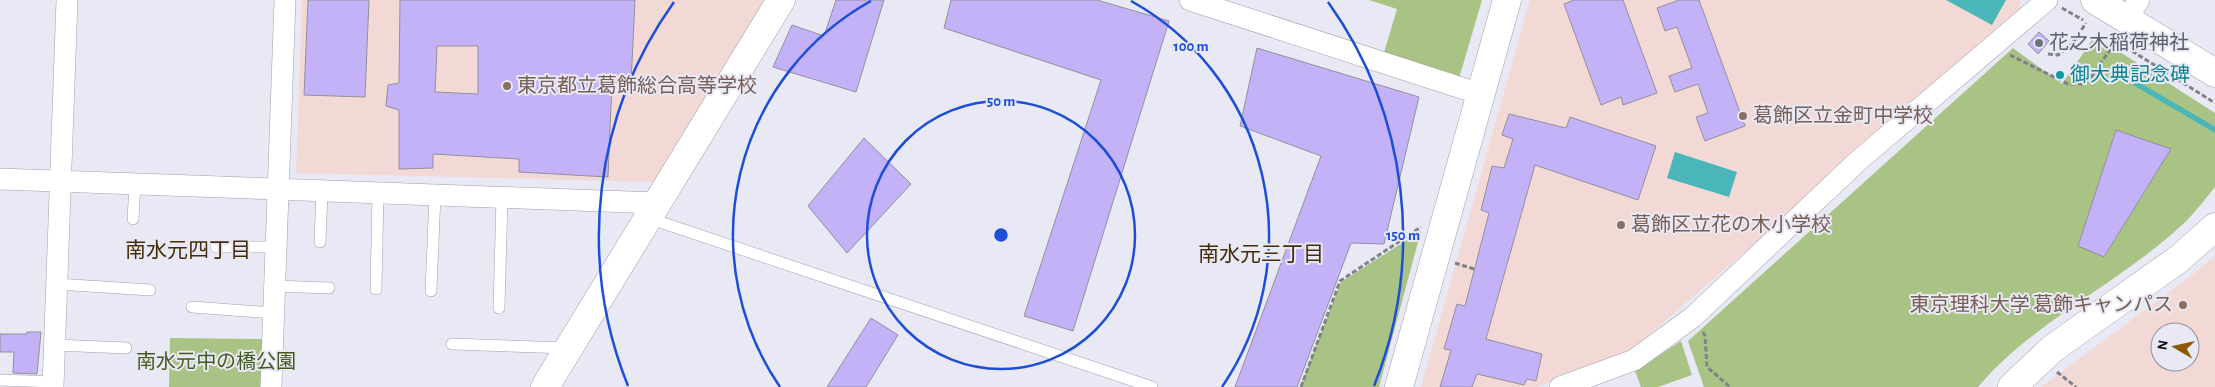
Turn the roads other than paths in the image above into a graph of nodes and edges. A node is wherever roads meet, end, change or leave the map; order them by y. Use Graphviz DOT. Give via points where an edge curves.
graph roads {
  1 [pos="67,0"];
  2 [pos="285,0"];
  3 [pos="781,0"];
  4 [pos="1190,0"];
  5 [pos="1507,0"];
  6 [pos="2051,2"];
  7 [pos="2091,11"];
  8 [pos="2122,24"];
  9 [pos="2215,73"];
  10 [pos="1480,94"];
  11 [pos="0,179"];
  12 [pos="61,180"];
  13 [pos="135,184"];
  14 [pos="278,189"];
  15 [pos="322,191"];
  16 [pos="378,193"];
  17 [pos="435,194"];
  18 [pos="502,197"];
  19 [pos="652,210"];
  20 [pos="133,219"];
  21 [pos="2215,227"];
  22 [pos="320,242"];
  23 [pos="216,247"];
  24 [pos="275,247"];
  25 [pos="57,284"];
  26 [pos="274,286"];
  27 [pos="329,288"];
  28 [pos="376,289"];
  29 [pos="150,290"];
  30 [pos="431,291"];
  31 [pos="192,307"];
  32 [pos="499,308"];
  33 [pos="273,313"];
  34 [pos="452,344"];
  35 [pos="55,345"];
  36 [pos="126,348"];
  37 [pos="569,348"];
  38 [pos="0,380"];
  39 [pos="53,384"];
  40 [pos="271,387"];
  41 [pos="545,387"];
  42 [pos="1152,387"];
  43 [pos="1399,387"];
  44 [pos="1560,387"];
  45 [pos="2012,387"];
  1 -- 12 [label="street"];
  2 -- 14 [label="street"];
  3 -- 19 [label="street"];
  4 -- 10 [label="street"];
  5 -- 10 [label="street"];
  6 -- 44 [label="street" via="1858,161 1693,317 1634,360"];
  7 -- 8 [label="street"];
  8 -- 9 [label="street"];
  10 -- 43 [label="street"];
  11 -- 12 [label="street"];
  12 -- 13 [label="street"];
  12 -- 25 [label="street"];
  13 -- 14 [label="street"];
  13 -- 20 [label="lane"];
  14 -- 15 [label="street"];
  14 -- 24 [label="street"];
  15 -- 16 [label="street"];
  15 -- 22 [label="lane"];
  16 -- 17 [label="street"];
  16 -- 28 [label="lane"];
  17 -- 18 [label="street"];
  17 -- 30 [label="lane"];
  18 -- 19 [label="street"];
  18 -- 32 [label="lane"];
  19 -- 37 [label="street"];
  19 -- 42 [label="lane"];
  21 -- 45 [label="street" via="2180,258 2052,349"];
  23 -- 24 [label="lane"];
  24 -- 26 [label="street"];
  25 -- 29 [label="lane"];
  25 -- 35 [label="street"];
  26 -- 27 [label="lane"];
  26 -- 33 [label="street"];
  31 -- 33 [label="lane"];
  33 -- 40 [label="street"];
  34 -- 37 [label="lane"];
  35 -- 36 [label="lane"];
  35 -- 39 [label="street"];
  37 -- 41 [label="street"];
  38 -- 39 [label="lane"];
}
